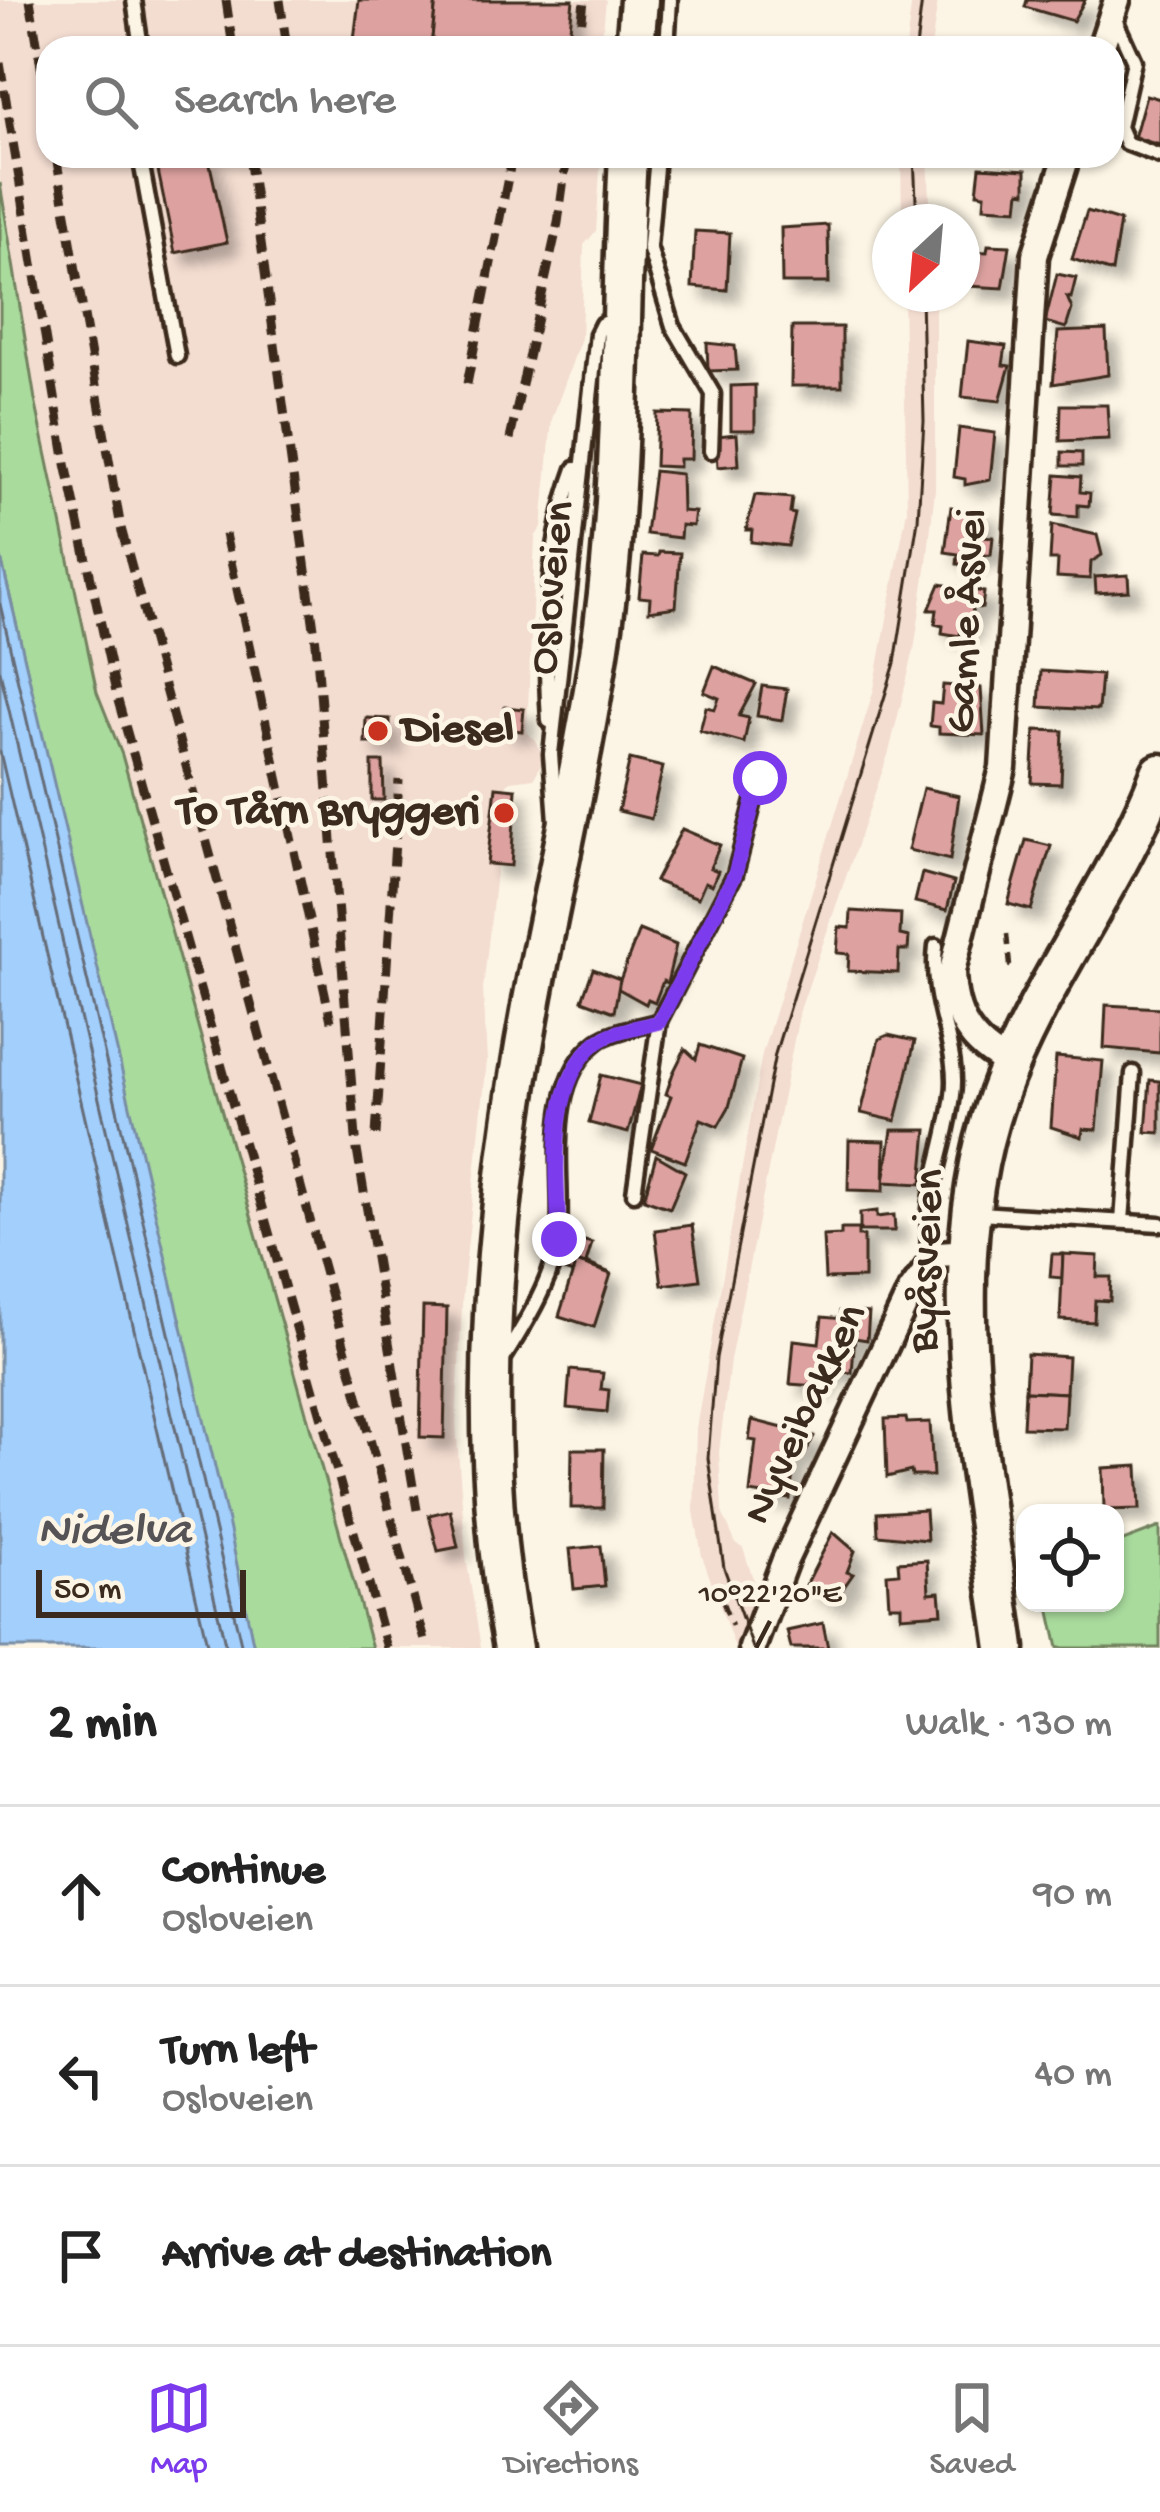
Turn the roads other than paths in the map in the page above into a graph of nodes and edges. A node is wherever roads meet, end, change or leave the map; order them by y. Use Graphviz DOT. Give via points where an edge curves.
graph roads {
  1 [pos="134,0"];
  2 [pos="639,0"];
  3 [pos="670,0"];
  4 [pos="1114,7"];
  5 [pos="139,36"];
  6 [pos="636,36"];
  7 [pos="668,36"];
  8 [pos="1106,36"];
  9 [pos="1124,105"];
  10 [pos="1124,138"];
  11 [pos="1160,156"];
  12 [pos="142,168"];
  13 [pos="627,168"];
  14 [pos="656,168"];
  15 [pos="1063,168"];
  16 [pos="619,315"];
  17 [pos="177,356"];
  18 [pos="711,451"];
  19 [pos="760,778"];
  20 [pos="1159,778"];
  21 [pos="567,843"];
  22 [pos="936,946"];
  23 [pos="659,1022"];
  24 [pos="1011,1065"];
  25 [pos="1133,1073"];
  26 [pos="634,1193"];
  27 [pos="972,1213"];
  28 [pos="1122,1221"];
  29 [pos="1160,1223"];
  30 [pos="970,1252"];
  31 [pos="931,1264"];
  32 [pos="488,1382"];
  33 [pos="513,1648"];
  34 [pos="752,1648"];
  35 [pos="1006,1648"];
  1 -- 5 [label="lane"];
  2 -- 6 [label="street"];
  3 -- 7 [label="lane"];
  4 -- 8 [label="street"];
  4 -- 9 [label="lane" via="1134,61"];
  10 -- 11 [label="lane"];
  12 -- 17 [label="lane"];
  13 -- 16 [label="street, Osloveien"];
  14 -- 18 [label="lane" via="650,247 673,326 713,394"];
  15 -- 24 [label="street, Gamle Åsvei" via="1035,256 1003,768 952,970 962,1023 982,1050"];
  16 -- 21 [label="street, Osloveien" via="603,623"];
  16 -- 21 [label="lane" via="597,334 551,754 553,816"];
  19 -- 23 [label="lane" via="735,874"];
  20 -- 24 [label="street, Byåsveien"];
  21 -- 32 [label="street, Osloveien" via="519,1083"];
  22 -- 31 [label="lane" via="932,982 954,1082 925,1222"];
  23 -- 26 [label="lane"];
  23 -- 32 [label="lane" via="599,1039 574,1068 558,1141 559,1239 526,1322"];
  24 -- 27 [label="street, Byåsveien" via="986,1133"];
  25 -- 28 [label="lane"];
  27 -- 28 [label="lane"];
  27 -- 30 [label="street, Byåsveien"];
  28 -- 29 [label="lane"];
  30 -- 31 [label="street" via="938,1254"];
  30 -- 35 [label="street, Byåsveien" via="977,1430"];
  31 -- 34 [label="street, Nyveibakken" via="785,1560"];
  32 -- 33 [label="street, Osloveien"];
}
